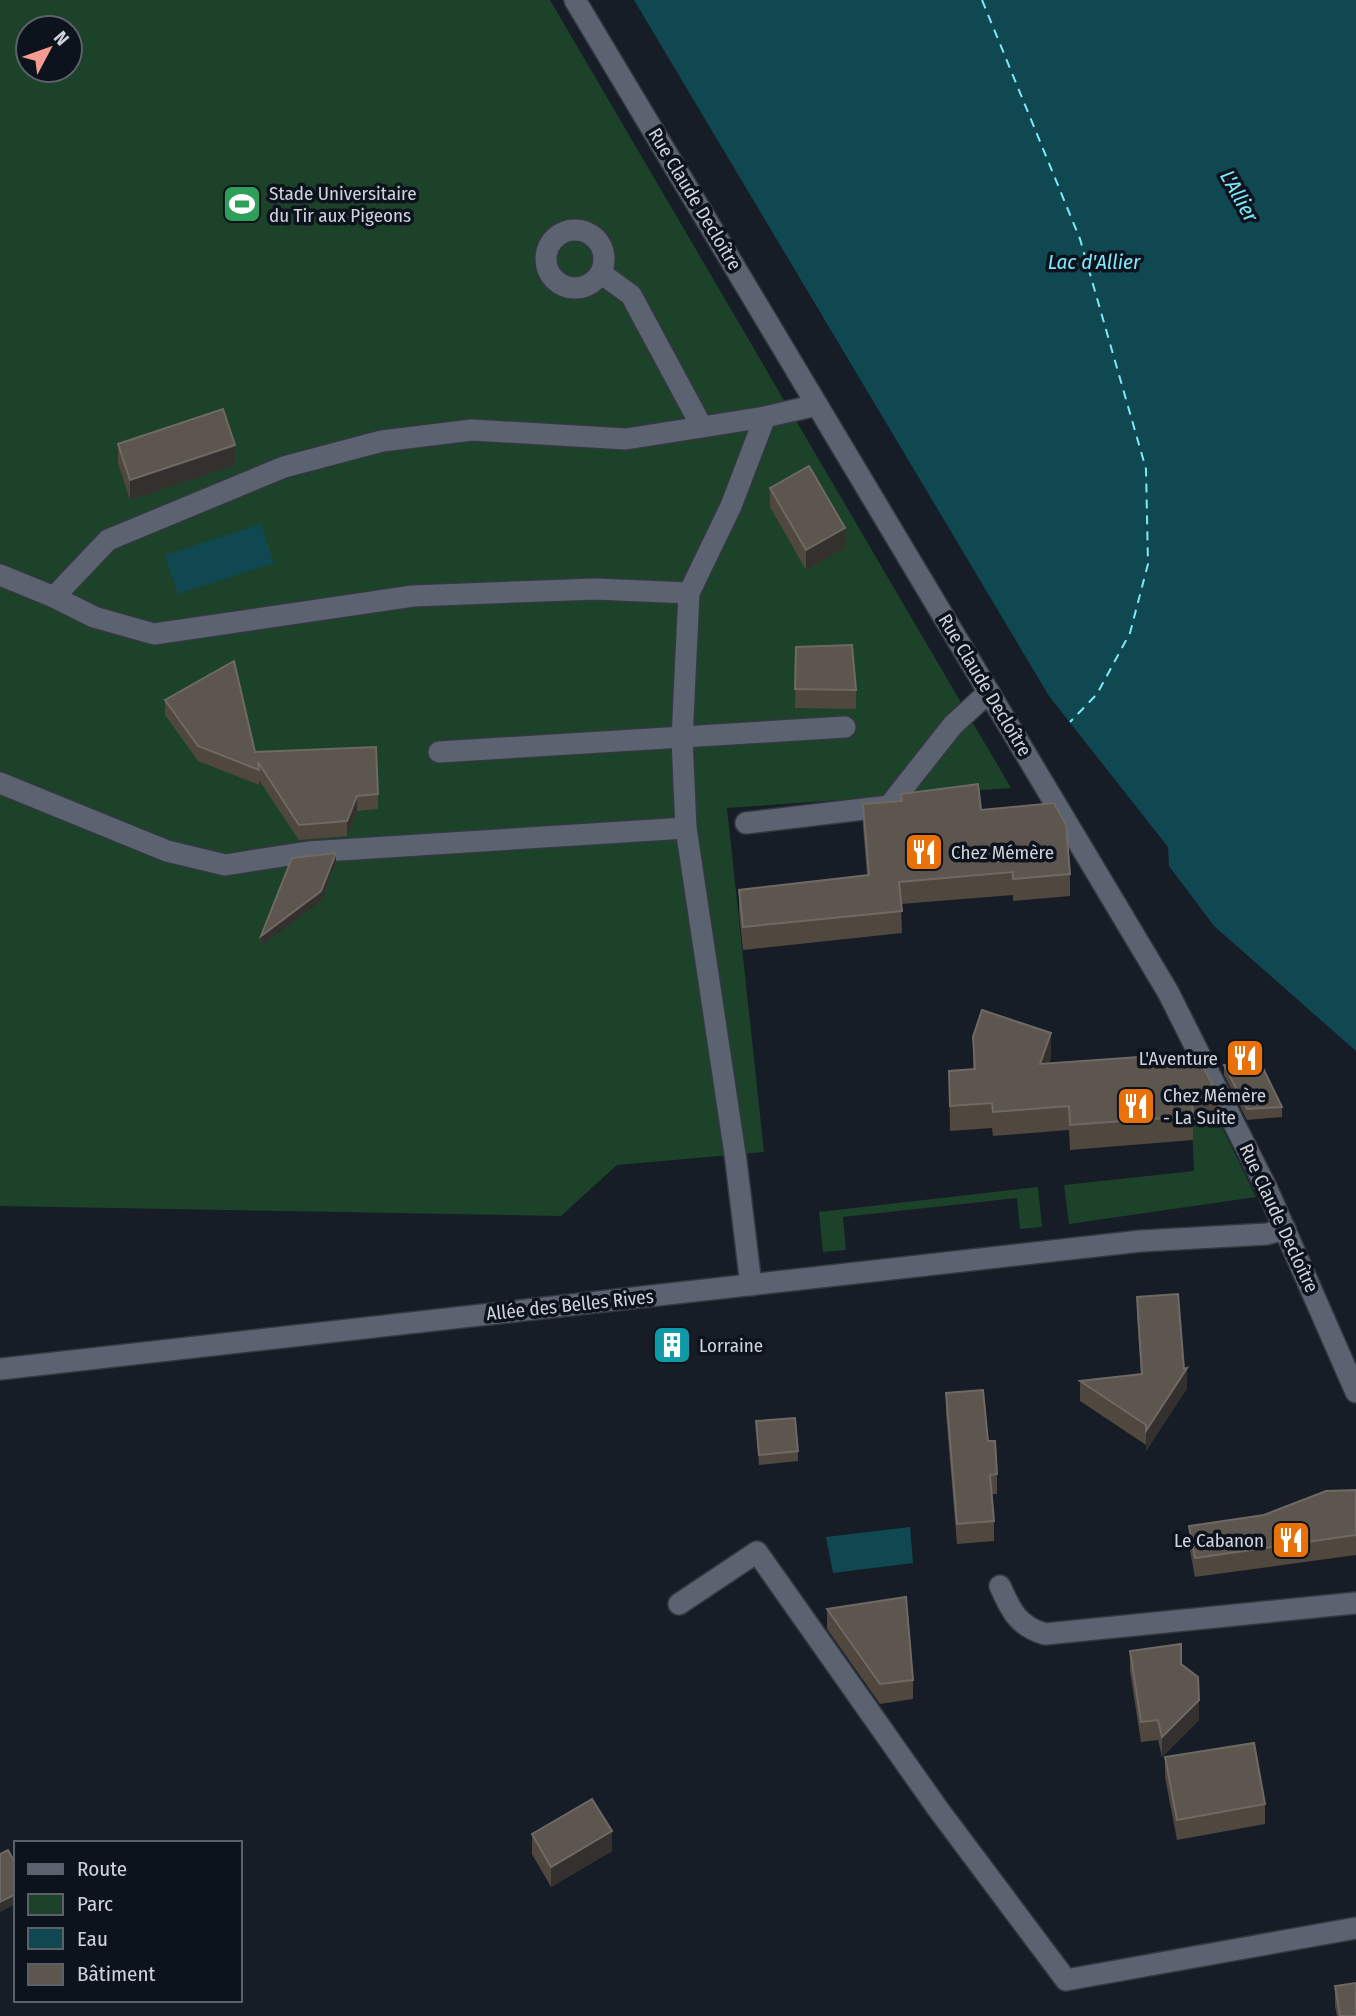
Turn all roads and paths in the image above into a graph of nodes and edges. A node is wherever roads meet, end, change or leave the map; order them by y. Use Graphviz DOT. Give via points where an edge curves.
graph roads {
  1 [pos="575,0"];
  2 [pos="602,274"];
  3 [pos="817,405"];
  4 [pos="765,417"];
  5 [pos="702,427"];
  6 [pos="0,575"];
  7 [pos="689,593"];
  8 [pos="54,597"];
  9 [pos="989,692"];
  10 [pos="845,727"];
  11 [pos="682,739"];
  12 [pos="439,752"];
  13 [pos="0,783"];
  14 [pos="746,823"];
  15 [pos="686,828"];
  16 [pos="1286,1230"];
  17 [pos="751,1284"];
  18 [pos="0,1369"];
  19 [pos="1356,1392"];
  20 [pos="1000,1586"];
  21 [pos="1356,1603"];
  22 [pos="679,1604"];
  23 [pos="1356,1927"];
  1 -- 3 [label="street, Rue Claude Decloître"];
  2 -- 5 [label="street" via="631,295"];
  3 -- 4 [label="street"];
  3 -- 9 [label="street, Rue Claude Decloître"];
  4 -- 5 [label="street"];
  4 -- 7 [label="street" via="732,506"];
  5 -- 8 [label="street" via="626,439 472,430 382,441 284,467 108,540"];
  6 -- 8 [label="street"];
  7 -- 8 [label="street" via="596,589 413,596 154,634 94,617"];
  7 -- 11 [label="street"];
  9 -- 14 [label="street" via="953,725 889,806"];
  9 -- 16 [label="street, Rue Claude Decloître" via="1168,992"];
  10 -- 11 [label="street"];
  11 -- 12 [label="street"];
  11 -- 15 [label="street"];
  13 -- 15 [label="street" via="167,851 225,864 308,852"];
  15 -- 17 [label="street"];
  16 -- 17 [label="street, Allée des Belles Rives" via="1141,1241"];
  16 -- 19 [label="street, Rue Claude Decloître"];
  17 -- 18 [label="street, Allée des Belles Rives"];
  20 -- 21 [label="street" via="1011,1613 1025,1628 1045,1634"];
  22 -- 23 [label="street" via="757,1552 938,1809 1066,1980"];
}
